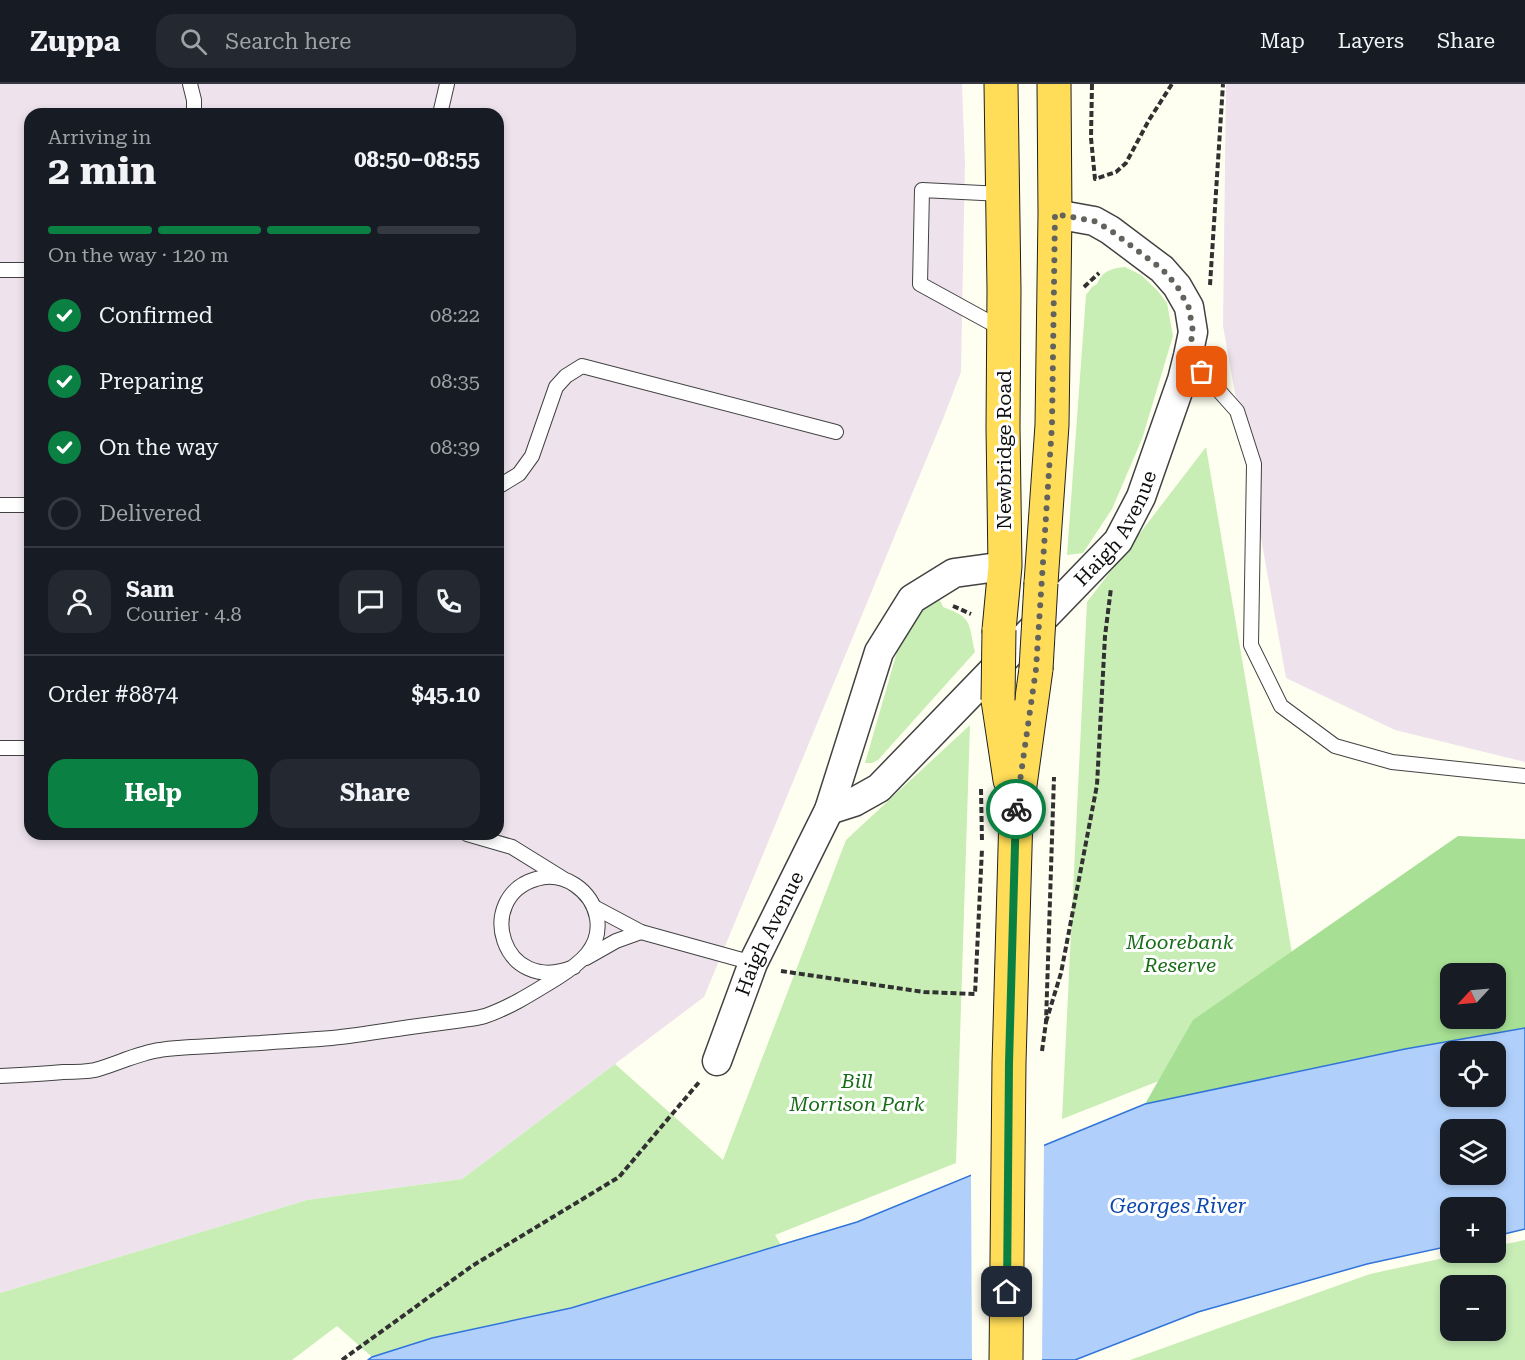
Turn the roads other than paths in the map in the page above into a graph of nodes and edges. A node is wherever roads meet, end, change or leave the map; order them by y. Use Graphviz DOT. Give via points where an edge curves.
graph roads {
  1 [pos="190,84"];
  2 [pos="447,84"];
  3 [pos="1001,84"];
  4 [pos="1054,84"];
  5 [pos="194,108"];
  6 [pos="441,108"];
  7 [pos="1002,194"];
  8 [pos="1055,214"];
  9 [pos="0,270"];
  10 [pos="24,270"];
  11 [pos="1004,330"];
  12 [pos="1188,356"];
  13 [pos="836,432"];
  14 [pos="504,483"];
  15 [pos="0,505"];
  16 [pos="24,505"];
  17 [pos="1005,566"];
  18 [pos="0,748"];
  19 [pos="24,748"];
  20 [pos="1525,776"];
  21 [pos="829,810"];
  22 [pos="1016,814"];
  23 [pos="488,840"];
  24 [pos="564,879"];
  25 [pos="594,907"];
  26 [pos="641,932"];
  27 [pos="579,963"];
  28 [pos="753,963"];
  29 [pos="717,1061"];
  30 [pos="0,1076"];
  31 [pos="1006,1360"];
  1 -- 5 [label="lane"];
  2 -- 6 [label="lane"];
  3 -- 7 [label="highway, Newbridge Road"];
  4 -- 8 [label="highway, Newbridge Road"];
  7 -- 11 [label="highway, Newbridge Road"];
  7 -- 11 [label="lane" via="922,190 920,284"];
  8 -- 12 [label="street, Haigh Avenue" via="1094,221 1162,269 1189,308 1193,332"];
  8 -- 22 [label="highway, Newbridge Road, bridge" via="1052,425 1036,669"];
  9 -- 10 [label="lane"];
  11 -- 17 [label="highway, Newbridge Road"];
  12 -- 20 [label="lane" via="1237,411 1254,464 1251,645 1281,706 1335,746 1392,762"];
  12 -- 21 [label="street, Haigh Avenue" via="1141,497 1118,541 879,788"];
  13 -- 14 [label="lane" via="582,366 556,387 532,456 519,474"];
  15 -- 16 [label="lane"];
  17 -- 21 [label="street, Haigh Avenue" via="954,573 912,599 879,652"];
  17 -- 22 [label="highway, Newbridge Road, bridge" via="998,700"];
  18 -- 19 [label="lane"];
  21 -- 28 [label="street, Haigh Avenue"];
  22 -- 31 [label="highway, Newbridge Road"];
  23 -- 24 [label="lane" via="512,847"];
  24 -- 25 [label="lane" via="577,885"];
  24 -- 27 [label="lane" via="537,879 513,893 502,918 502,932 513,957 535,971 562,972"];
  25 -- 26 [label="lane"];
  25 -- 27 [label="lane" via="597,934"];
  26 -- 27 [label="lane" via="616,940"];
  26 -- 28 [label="lane"];
  27 -- 30 [label="lane" via="517,1003 483,1017 333,1038 159,1050 93,1071"];
  28 -- 29 [label="street, Haigh Avenue"];
}
